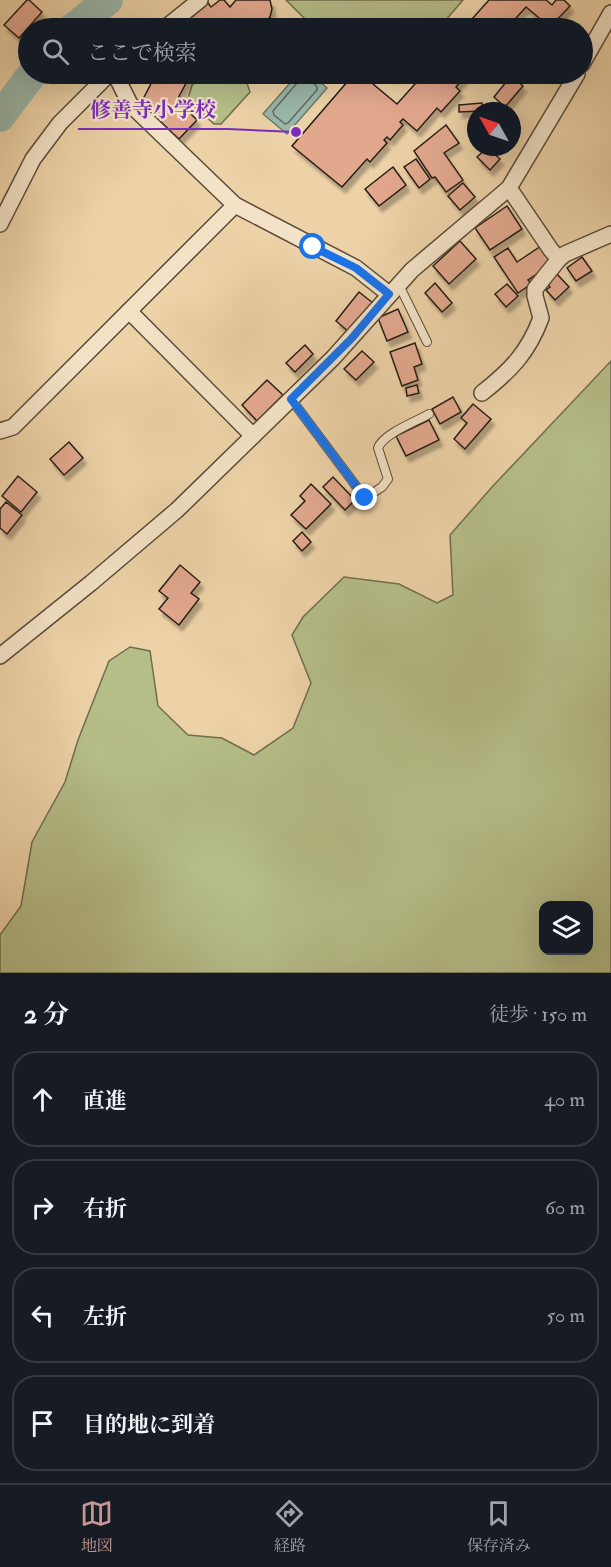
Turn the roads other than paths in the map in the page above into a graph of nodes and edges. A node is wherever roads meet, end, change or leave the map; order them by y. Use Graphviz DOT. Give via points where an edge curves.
graph roads {
  1 [pos="200,0"];
  2 [pos="611,14"];
  3 [pos="178,18"];
  4 [pos="593,45"];
  5 [pos="99,84"];
  6 [pos="120,84"];
  7 [pos="571,84"];
  8 [pos="510,188"];
  9 [pos="235,205"];
  10 [pos="0,224"];
  11 [pos="611,234"];
  12 [pos="559,259"];
  13 [pos="394,289"];
  14 [pos="129,311"];
  15 [pos="427,342"];
  16 [pos="482,393"];
  17 [pos="291,399"];
  18 [pos="429,414"];
  19 [pos="0,431"];
  20 [pos="253,436"];
  21 [pos="0,656"];
  1 -- 3 [label="street"];
  2 -- 4 [label="street"];
  5 -- 10 [label="street" via="60,123 33,159"];
  6 -- 9 [label="street" via="130,105"];
  7 -- 8 [label="street"];
  8 -- 12 [label="street"];
  8 -- 13 [label="street" via="436,248"];
  9 -- 13 [label="street"];
  9 -- 14 [label="street"];
  11 -- 12 [label="street"];
  12 -- 16 [label="street" via="535,289 541,318 524,354"];
  13 -- 15 [label="lane"];
  13 -- 17 [label="street"];
  14 -- 19 [label="street" via="13,427"];
  14 -- 20 [label="street"];
  17 -- 18 [label="lane" via="365,498 388,479 379,444"];
  17 -- 20 [label="street"];
  20 -- 21 [label="street" via="177,510"];
}
